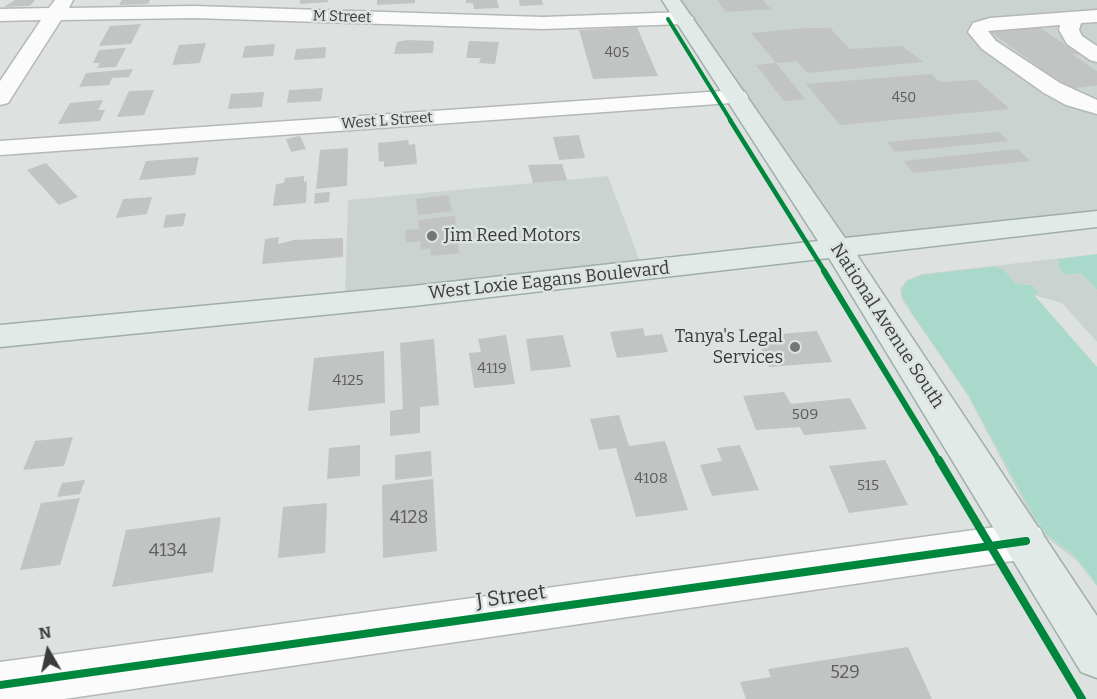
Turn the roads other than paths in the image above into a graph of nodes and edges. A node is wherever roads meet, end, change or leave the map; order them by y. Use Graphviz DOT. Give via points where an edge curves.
graph roads {
  1 [pos="60,7"];
  2 [pos="677,9"];
  3 [pos="0,15"];
  4 [pos="1097,16"];
  5 [pos="1072,17"];
  6 [pos="1097,56"];
  7 [pos="738,97"];
  8 [pos="0,98"];
  9 [pos="1097,107"];
  10 [pos="0,148"];
  11 [pos="1097,219"];
  12 [pos="837,249"];
  13 [pos="0,336"];
  14 [pos="1026,541"];
  15 [pos="1097,656"];
  16 [pos="0,685"];
  1 -- 2 [label="street, M Street" via="543,22"];
  1 -- 3 [label="street, M Street"];
  1 -- 8 [label="street"];
  2 -- 7 [label="main road, National Avenue South"];
  4 -- 5 [label="street"];
  5 -- 6 [label="street" via="1069,30 1074,40"];
  5 -- 9 [label="street" via="990,24 980,27 978,32 996,50 1052,88"];
  7 -- 10 [label="street, West L Street"];
  7 -- 12 [label="main road, National Avenue South"];
  11 -- 12 [label="main road, West Loxie Eagans Boulevard"];
  12 -- 13 [label="main road, West Loxie Eagans Boulevard" via="424,295"];
  12 -- 14 [label="main road, National Avenue South"];
  14 -- 15 [label="main road, National Avenue South"];
  14 -- 16 [label="street, J Street"];
}
